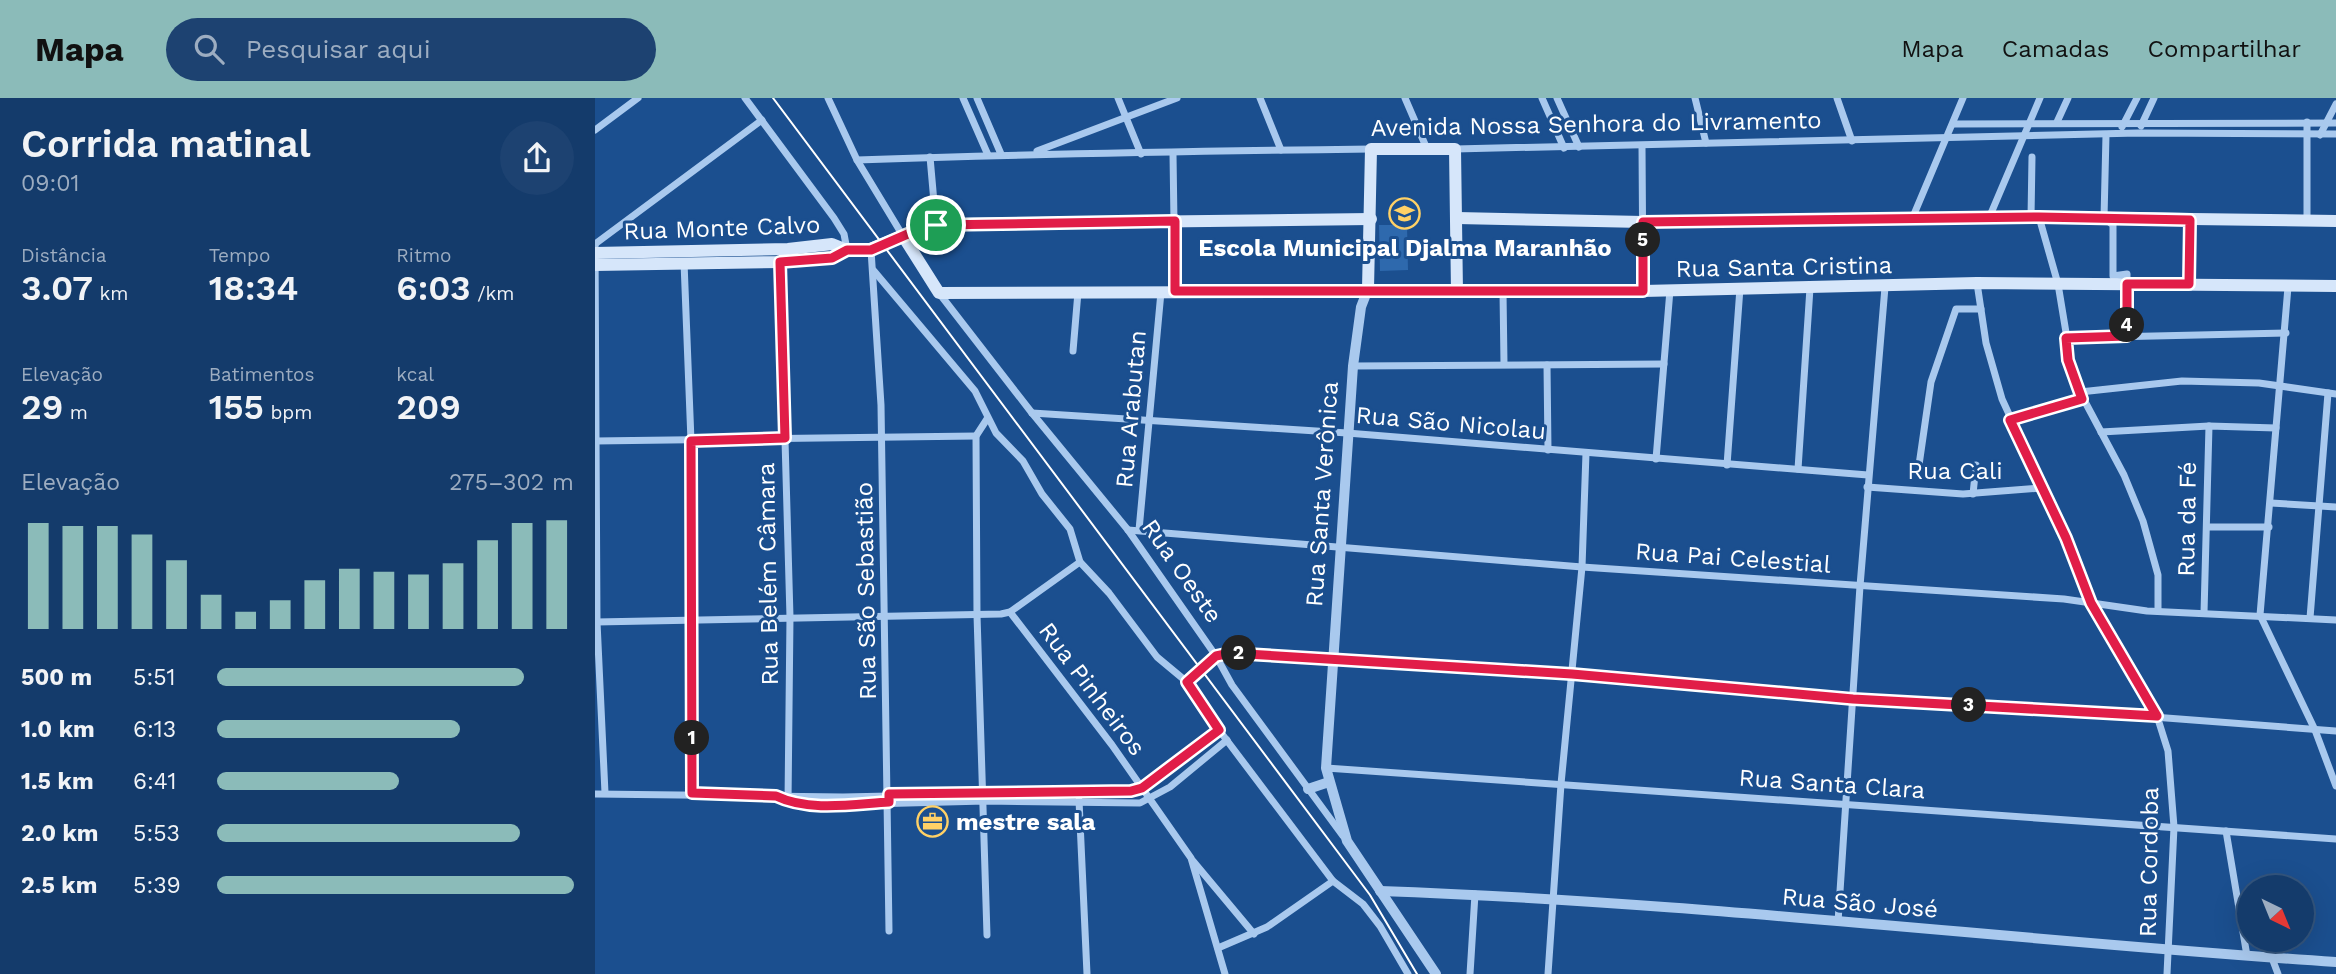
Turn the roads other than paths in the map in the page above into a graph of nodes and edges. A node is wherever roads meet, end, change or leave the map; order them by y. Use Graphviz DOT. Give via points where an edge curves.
graph roads {
  1 [pos="638,98"];
  2 [pos="745,98"];
  3 [pos="828,98"];
  4 [pos="963,98"];
  5 [pos="977,98"];
  6 [pos="1118,98"];
  7 [pos="1177,98"];
  8 [pos="1260,98"];
  9 [pos="1405,98"];
  10 [pos="1542,98"];
  11 [pos="1557,98"];
  12 [pos="1695,98"];
  13 [pos="1837,98"];
  14 [pos="1963,98"];
  15 [pos="2040,98"];
  16 [pos="2068,98"];
  17 [pos="2137,98"];
  18 [pos="2154,98"];
  19 [pos="2336,104"];
  20 [pos="1127,118"];
  21 [pos="762,120"];
  22 [pos="2030,122"];
  23 [pos="2057,122"];
  24 [pos="2307,122"];
  25 [pos="2143,123"];
  26 [pos="2326,123"];
  27 [pos="2336,123"];
  28 [pos="1953,124"];
  29 [pos="2123,124"];
  30 [pos="595,130"];
  31 [pos="2138,133"];
  32 [pos="2119,134"];
  33 [pos="2336,134"];
  34 [pos="2106,135"];
  35 [pos="2306,135"];
  36 [pos="2320,135"];
  37 [pos="2025,136"];
  38 [pos="1947,138"];
  39 [pos="1852,141"];
  40 [pos="1706,143"];
  41 [pos="1641,146"];
  42 [pos="1579,147"];
  43 [pos="1564,148"];
  44 [pos="1371,149"];
  45 [pos="1427,149"];
  46 [pos="1455,149"];
  47 [pos="1281,150"];
  48 [pos="1033,153"];
  49 [pos="1141,154"];
  50 [pos="1173,154"];
  51 [pos="988,155"];
  52 [pos="1001,155"];
  53 [pos="930,157"];
  54 [pos="2032,157"];
  55 [pos="857,160"];
  56 [pos="2035,217"];
  57 [pos="1457,218"];
  58 [pos="1989,218"];
  59 [pos="2104,218"];
  60 [pos="1371,219"];
  61 [pos="1912,219"];
  62 [pos="2190,220"];
  63 [pos="1175,221"];
  64 [pos="2307,221"];
  65 [pos="2336,221"];
  66 [pos="1643,222"];
  67 [pos="936,225"];
  68 [pos="904,236"];
  69 [pos="595,244"];
  70 [pos="847,250"];
  71 [pos="871,250"];
  72 [pos="595,253"];
  73 [pos="684,258"];
  74 [pos="780,262"];
  75 [pos="595,265"];
  76 [pos="874,271"];
  77 [pos="1977,283"];
  78 [pos="2058,284"];
  79 [pos="2127,284"];
  80 [pos="2189,284"];
  81 [pos="1885,286"];
  82 [pos="2336,286"];
  83 [pos="2288,287"];
  84 [pos="1740,288"];
  85 [pos="1810,288"];
  86 [pos="1368,289"];
  87 [pos="1670,290"];
  88 [pos="1078,291"];
  89 [pos="1168,291"];
  90 [pos="1643,291"];
  91 [pos="1457,292"];
  92 [pos="1503,292"];
  93 [pos="939,293"];
  94 [pos="1981,309"];
  95 [pos="2286,332"];
  96 [pos="2127,336"];
  97 [pos="2066,338"];
  98 [pos="1073,351"];
  99 [pos="1664,364"];
  100 [pos="1504,365"];
  101 [pos="1547,365"];
  102 [pos="1353,366"];
  103 [pos="2279,387"];
  104 [pos="2332,393"];
  105 [pos="2081,396"];
  106 [pos="1032,413"];
  107 [pos="987,419"];
  108 [pos="2010,420"];
  109 [pos="1149,421"];
  110 [pos="2209,426"];
  111 [pos="2276,428"];
  112 [pos="2101,432"];
  113 [pos="1347,433"];
  114 [pos="882,436"];
  115 [pos="976,436"];
  116 [pos="785,438"];
  117 [pos="596,441"];
  118 [pos="691,441"];
  119 [pos="1548,450"];
  120 [pos="1586,453"];
  121 [pos="1656,459"];
  122 [pos="1727,465"];
  123 [pos="1919,465"];
  124 [pos="1976,465"];
  125 [pos="1798,469"];
  126 [pos="1868,475"];
  127 [pos="1867,486"];
  128 [pos="2042,488"];
  129 [pos="1973,494"];
  130 [pos="2271,503"];
  131 [pos="2320,506"];
  132 [pos="2336,507"];
  133 [pos="2207,527"];
  134 [pos="2269,527"];
  135 [pos="1128,530"];
  136 [pos="1139,530"];
  137 [pos="1338,547"];
  138 [pos="1080,562"];
  139 [pos="1582,567"];
  140 [pos="1860,586"];
  141 [pos="2091,603"];
  142 [pos="2158,611"];
  143 [pos="1010,612"];
  144 [pos="2204,613"];
  145 [pos="977,615"];
  146 [pos="2260,615"];
  147 [pos="885,616"];
  148 [pos="790,617"];
  149 [pos="2310,618"];
  150 [pos="693,619"];
  151 [pos="2336,620"];
  152 [pos="596,622"];
  153 [pos="1216,656"];
  154 [pos="1333,659"];
  155 [pos="1572,674"];
  156 [pos="1187,682"];
  157 [pos="1853,699"];
  158 [pos="2157,716"];
  159 [pos="1219,730"];
  160 [pos="2315,730"];
  161 [pos="2336,732"];
  162 [pos="1227,740"];
  163 [pos="1326,768"];
  164 [pos="1329,782"];
  165 [pos="1560,784"];
  166 [pos="2336,786"];
  167 [pos="1142,788"];
  168 [pos="1308,789"];
  169 [pos="984,792"];
  170 [pos="1079,792"];
  171 [pos="605,793"];
  172 [pos="692,793"];
  173 [pos="595,794"];
  174 [pos="889,798"];
  175 [pos="788,799"];
  176 [pos="1151,800"];
  177 [pos="985,801"];
  178 [pos="1079,803"];
  179 [pos="1847,804"];
  180 [pos="2174,827"];
  181 [pos="2227,831"];
  182 [pos="2336,839"];
  183 [pos="1347,841"];
  184 [pos="1191,858"];
  185 [pos="1333,880"];
  186 [pos="1381,891"];
  187 [pos="1475,894"];
  188 [pos="1554,897"];
  189 [pos="1838,922"];
  190 [pos="889,931"];
  191 [pos="1254,933"];
  192 [pos="987,935"];
  193 [pos="1218,948"];
  194 [pos="2166,951"];
  195 [pos="2247,956"];
  196 [pos="2272,958"];
  197 [pos="2336,962"];
  198 [pos="1087,974"];
  199 [pos="1224,974"];
  200 [pos="1408,974"];
  201 [pos="1436,974"];
  202 [pos="1470,974"];
  203 [pos="1548,974"];
  204 [pos="2167,974"];
  205 [pos="2278,974"];
  1 -- 30 [label="street"];
  2 -- 21 [label="street"];
  3 -- 55 [label="street"];
  4 -- 51 [label="street"];
  5 -- 52 [label="street"];
  6 -- 20 [label="street"];
  7 -- 20 [label="street"];
  8 -- 47 [label="street"];
  9 -- 45 [label="street"];
  10 -- 43 [label="street"];
  11 -- 42 [label="street"];
  12 -- 40 [label="street"];
  13 -- 39 [label="street"];
  14 -- 28 [label="street"];
  15 -- 22 [label="street"];
  16 -- 23 [label="street"];
  17 -- 29 [label="street"];
  18 -- 25 [label="street"];
  19 -- 26 [label="street"];
  20 -- 48 [label="street"];
  20 -- 49 [label="street"];
  21 -- 69 [label="street"];
  21 -- 70 [label="street" via="834,218"];
  22 -- 23 [label="street"];
  22 -- 28 [label="street"];
  22 -- 37 [label="street"];
  23 -- 29 [label="street"];
  24 -- 25 [label="street"];
  24 -- 26 [label="street"];
  24 -- 35 [label="street"];
  25 -- 29 [label="street"];
  25 -- 31 [label="street"];
  26 -- 27 [label="street"];
  26 -- 36 [label="street"];
  28 -- 38 [label="street"];
  29 -- 32 [label="street"];
  31 -- 32 [label="street, Avenida Nossa Senhora do Livramento"];
  31 -- 35 [label="street, Avenida Nossa Senhora do Livramento"];
  32 -- 34 [label="street, Avenida Nossa Senhora do Livramento"];
  33 -- 36 [label="street, Avenida Nossa Senhora do Livramento"];
  34 -- 37 [label="street, Avenida Nossa Senhora do Livramento"];
  34 -- 59 [label="street"];
  35 -- 36 [label="street, Avenida Nossa Senhora do Livramento"];
  35 -- 64 [label="street"];
  37 -- 38 [label="street, Avenida Nossa Senhora do Livramento"];
  37 -- 58 [label="street"];
  38 -- 39 [label="street, Avenida Nossa Senhora do Livramento"];
  38 -- 61 [label="street"];
  39 -- 40 [label="street, Avenida Nossa Senhora do Livramento"];
  40 -- 41 [label="street, Avenida Nossa Senhora do Livramento"];
  41 -- 42 [label="street, Avenida Nossa Senhora do Livramento"];
  41 -- 66 [label="street"];
  42 -- 43 [label="street, Avenida Nossa Senhora do Livramento"];
  43 -- 46 [label="street, Avenida Nossa Senhora do Livramento"];
  44 -- 45 [label="main road, Avenida Nossa Senhora do Livramento"];
  44 -- 47 [label="street, Avenida Nossa Senhora do Livramento"];
  44 -- 60 [label="main road, Rua Santa Verônica"];
  45 -- 46 [label="main road, Avenida Nossa Senhora do Livramento"];
  46 -- 57 [label="main road"];
  47 -- 50 [label="street, Avenida Nossa Senhora do Livramento"];
  48 -- 49 [label="street, Avenida Nossa Senhora do Livramento"];
  48 -- 52 [label="street, Avenida Nossa Senhora do Livramento"];
  49 -- 50 [label="street, Avenida Nossa Senhora do Livramento"];
  50 -- 63 [label="street, Rua Arabutan"];
  51 -- 52 [label="street, Avenida Nossa Senhora do Livramento"];
  51 -- 53 [label="street, Avenida Nossa Senhora do Livramento"];
  53 -- 55 [label="street, Avenida Nossa Senhora do Livramento"];
  53 -- 67 [label="street"];
  54 -- 56 [label="street"];
  55 -- 68 [label="street"];
  56 -- 58 [label="main road"];
  56 -- 59 [label="main road"];
  56 -- 78 [label="street"];
  57 -- 66 [label="main road"];
  57 -- 91 [label="main road"];
  58 -- 61 [label="main road"];
  59 -- 62 [label="main road"];
  59 -- 79 [label="street" via="2113,225 2113,276 2127,274"];
  60 -- 63 [label="main road"];
  60 -- 86 [label="main road, Rua Santa Verônica"];
  61 -- 66 [label="main road"];
  62 -- 64 [label="main road"];
  62 -- 80 [label="street"];
  63 -- 67 [label="main road"];
  63 -- 89 [label="street, Rua Arabutan"];
  64 -- 65 [label="main road"];
  66 -- 90 [label="street"];
  67 -- 68 [label="main road"];
  68 -- 71 [label="main road"];
  68 -- 93 [label="main road, Rua Oeste"];
  69 -- 72 [label="street"];
  70 -- 71 [label="main road"];
  70 -- 73 [label="main road, Rua Monte Calvo" via="832,244"];
  70 -- 74 [label="main road, Rua Monte Calvo" via="832,258"];
  71 -- 76 [label="street, Rua São Sebastião"];
  72 -- 73 [label="main road, Rua Monte Calvo"];
  72 -- 75 [label="street"];
  73 -- 74 [label="main road, Rua Monte Calvo"];
  73 -- 75 [label="main road, Rua Monte Calvo"];
  73 -- 118 [label="street"];
  74 -- 116 [label="street, Rua Belém Câmara"];
  75 -- 117 [label="street"];
  76 -- 107 [label="street" via="975,391"];
  76 -- 114 [label="street, Rua São Sebastião"];
  77 -- 78 [label="main road, Rua Santa Cristina"];
  77 -- 81 [label="main road, Rua Santa Cristina"];
  77 -- 94 [label="street, Rua Cordoba"];
  78 -- 79 [label="main road, Rua Santa Cristina"];
  78 -- 97 [label="street"];
  79 -- 80 [label="main road, Rua Santa Cristina"];
  79 -- 96 [label="street"];
  80 -- 83 [label="main road, Rua Santa Cristina"];
  81 -- 85 [label="main road, Rua Santa Cristina"];
  81 -- 126 [label="street"];
  82 -- 83 [label="main road, Rua Santa Cristina"];
  83 -- 95 [label="street"];
  84 -- 85 [label="main road, Rua Santa Cristina"];
  84 -- 87 [label="main road, Rua Santa Cristina"];
  84 -- 122 [label="street"];
  85 -- 125 [label="street"];
  86 -- 89 [label="main road, Rua Santa Cristina"];
  86 -- 91 [label="main road, Rua Santa Cristina"];
  86 -- 102 [label="street, Rua Santa Verônica" via="1360,307"];
  87 -- 90 [label="main road, Rua Santa Cristina"];
  87 -- 99 [label="street"];
  88 -- 89 [label="main road, Rua Santa Cristina"];
  88 -- 93 [label="main road, Rua Santa Cristina"];
  88 -- 98 [label="street"];
  89 -- 109 [label="street, Rua Arabutan"];
  90 -- 92 [label="main road, Rua Santa Cristina"];
  91 -- 92 [label="main road, Rua Santa Cristina"];
  92 -- 100 [label="street"];
  93 -- 106 [label="street, Rua Oeste"];
  94 -- 108 [label="street, Rua Cordoba"];
  94 -- 123 [label="street" via="1956,309 1931,382"];
  95 -- 96 [label="street"];
  95 -- 103 [label="street"];
  96 -- 97 [label="street"];
  97 -- 105 [label="street" via="2068,360"];
  99 -- 101 [label="street"];
  99 -- 121 [label="street"];
  100 -- 101 [label="street"];
  100 -- 102 [label="street"];
  101 -- 119 [label="street"];
  102 -- 113 [label="street, Rua Santa Verônica"];
  103 -- 104 [label="street"];
  103 -- 105 [label="street" via="2182,381"];
  103 -- 111 [label="street"];
  104 -- 131 [label="street"];
  105 -- 108 [label="street"];
  105 -- 112 [label="street"];
  106 -- 109 [label="street, Rua São Nicolau"];
  106 -- 135 [label="street, Rua Oeste"];
  107 -- 115 [label="street"];
  107 -- 138 [label="street" via="1066,523"];
  108 -- 128 [label="street, Rua Cordoba"];
  109 -- 113 [label="street, Rua São Nicolau"];
  109 -- 136 [label="street, Rua Arabutan"];
  110 -- 111 [label="street"];
  110 -- 112 [label="street"];
  110 -- 133 [label="street, Rua da Fé"];
  111 -- 130 [label="street"];
  112 -- 142 [label="street" via="2143,521 2158,575"];
  113 -- 119 [label="street, Rua São Nicolau"];
  113 -- 137 [label="street, Rua Santa Verônica"];
  114 -- 115 [label="street"];
  114 -- 116 [label="street"];
  114 -- 147 [label="street, Rua São Sebastião"];
  115 -- 145 [label="street"];
  116 -- 118 [label="street"];
  116 -- 148 [label="street, Rua Belém Câmara"];
  117 -- 118 [label="street"];
  117 -- 152 [label="street"];
  118 -- 150 [label="street"];
  119 -- 120 [label="street, Rua São Nicolau"];
  120 -- 121 [label="street, Rua São Nicolau"];
  120 -- 139 [label="street"];
  121 -- 122 [label="street, Rua São Nicolau"];
  122 -- 125 [label="street, Rua São Nicolau"];
  124 -- 129 [label="street"];
  125 -- 126 [label="street, Rua São Nicolau"];
  126 -- 127 [label="street"];
  127 -- 129 [label="street, Rua Cali"];
  127 -- 140 [label="street"];
  128 -- 129 [label="street, Rua Cali"];
  128 -- 141 [label="street, Rua Cordoba"];
  130 -- 131 [label="street"];
  130 -- 134 [label="street"];
  131 -- 132 [label="street"];
  131 -- 149 [label="street"];
  133 -- 134 [label="street"];
  133 -- 144 [label="street, Rua da Fé"];
  134 -- 146 [label="street"];
  135 -- 136 [label="street, Rua Pai Celestial"];
  135 -- 153 [label="street, Rua Oeste"];
  136 -- 137 [label="street, Rua Pai Celestial"];
  137 -- 139 [label="street, Rua Pai Celestial"];
  137 -- 154 [label="street, Rua Santa Verônica"];
  138 -- 143 [label="street"];
  138 -- 156 [label="street" via="1157,657"];
  139 -- 140 [label="street, Rua Pai Celestial"];
  139 -- 155 [label="street"];
  140 -- 141 [label="street, Rua Pai Celestial"];
  140 -- 157 [label="street"];
  141 -- 142 [label="street, Rua Pai Celestial"];
  141 -- 158 [label="street, Rua Cordoba"];
  142 -- 144 [label="street, Rua Pai Celestial"];
  143 -- 145 [label="street"];
  143 -- 167 [label="street, Rua Pinheiros"];
  144 -- 146 [label="street, Rua Pai Celestial"];
  145 -- 147 [label="street"];
  145 -- 169 [label="street"];
  146 -- 149 [label="street, Rua Pai Celestial"];
  146 -- 160 [label="street"];
  147 -- 148 [label="street"];
  147 -- 174 [label="street, Rua São Sebastião"];
  148 -- 150 [label="street"];
  148 -- 175 [label="street, Rua Belém Câmara"];
  149 -- 151 [label="street, Rua Pai Celestial"];
  150 -- 152 [label="street"];
  150 -- 172 [label="street"];
  152 -- 171 [label="street"];
  153 -- 154 [label="street"];
  153 -- 156 [label="street"];
  153 -- 168 [label="street, Rua Oeste"];
  154 -- 155 [label="street"];
  154 -- 163 [label="street, Rua Santa Verônica"];
  155 -- 157 [label="street"];
  155 -- 165 [label="street"];
  156 -- 159 [label="street"];
  157 -- 158 [label="street"];
  157 -- 179 [label="street"];
  158 -- 160 [label="street"];
  158 -- 180 [label="street, Rua Cordoba" via="2168,751"];
  159 -- 162 [label="street"];
  159 -- 167 [label="street"];
  160 -- 161 [label="street"];
  160 -- 166 [label="street"];
  162 -- 176 [label="street"];
  162 -- 185 [label="street"];
  163 -- 164 [label="street, Rua Santa Verônica"];
  163 -- 165 [label="street, Rua Santa Clara"];
  164 -- 168 [label="street"];
  164 -- 183 [label="street, Rua Santa Verônica"];
  165 -- 179 [label="street, Rua Santa Clara"];
  165 -- 188 [label="street"];
  167 -- 170 [label="street"];
  167 -- 176 [label="street, Rua Pinheiros"];
  168 -- 183 [label="street, Rua Oeste"];
  169 -- 170 [label="street"];
  169 -- 174 [label="street"];
  169 -- 177 [label="street"];
  170 -- 178 [label="street"];
  171 -- 172 [label="street"];
  171 -- 173 [label="street"];
  172 -- 175 [label="street"];
  174 -- 175 [label="street"];
  174 -- 177 [label="street"];
  174 -- 190 [label="street, Rua São Sebastião"];
  176 -- 178 [label="street"];
  176 -- 184 [label="street, Rua Pinheiros"];
  177 -- 178 [label="street"];
  177 -- 192 [label="street"];
  178 -- 198 [label="street"];
  179 -- 180 [label="street, Rua Santa Clara"];
  179 -- 189 [label="street"];
  180 -- 181 [label="street, Rua Santa Clara"];
  180 -- 194 [label="street, Rua Cordoba"];
  181 -- 182 [label="street, Rua Santa Clara"];
  181 -- 195 [label="street"];
  183 -- 186 [label="street, Rua Oeste"];
  184 -- 191 [label="street, Rua Pinheiros"];
  184 -- 193 [label="street, Rua Pinheiros"];
  185 -- 191 [label="street"];
  185 -- 200 [label="street" via="1370,914"];
  186 -- 187 [label="street, Rua São José"];
  186 -- 201 [label="street, Rua Oeste"];
  187 -- 188 [label="street, Rua São José"];
  187 -- 202 [label="street"];
  188 -- 189 [label="street, Rua São José"];
  188 -- 203 [label="street"];
  189 -- 194 [label="street, Rua São José"];
  191 -- 193 [label="street"];
  193 -- 199 [label="street, Rua Pinheiros"];
  194 -- 195 [label="street, Rua São José"];
  194 -- 204 [label="street, Rua Cordoba"];
  195 -- 196 [label="street, Rua São José"];
  196 -- 197 [label="street, Rua São José"];
  196 -- 205 [label="street"];
}
